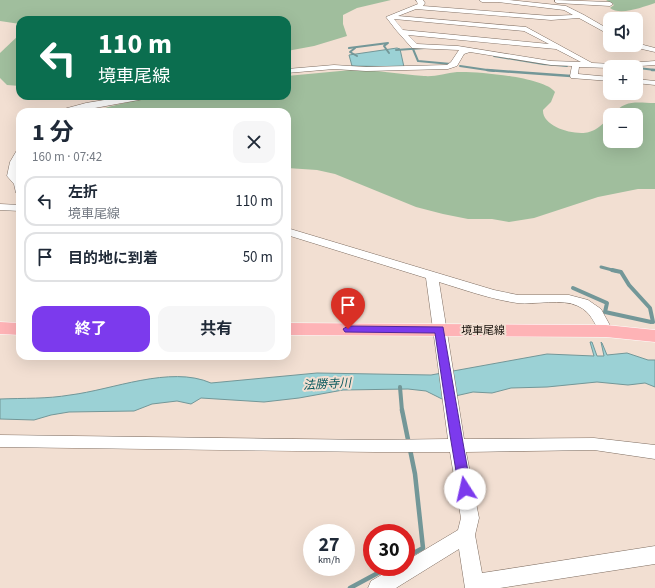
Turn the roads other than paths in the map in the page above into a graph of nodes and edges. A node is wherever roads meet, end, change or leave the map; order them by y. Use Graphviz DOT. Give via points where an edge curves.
graph roads {
  1 [pos="482,0"];
  2 [pos="539,0"];
  3 [pos="602,0"];
  4 [pos="496,1"];
  5 [pos="417,3"];
  6 [pos="610,4"];
  7 [pos="563,7"];
  8 [pos="492,13"];
  9 [pos="582,16"];
  10 [pos="389,17"];
  11 [pos="488,26"];
  12 [pos="603,29"];
  13 [pos="401,32"];
  14 [pos="483,39"];
  15 [pos="643,47"];
  16 [pos="561,48"];
  17 [pos="469,50"];
  18 [pos="655,50"];
  19 [pos="480,51"];
  20 [pos="655,63"];
  21 [pos="576,64"];
  22 [pos="591,64"];
  23 [pos="291,72"];
  24 [pos="603,78"];
  25 [pos="643,82"];
  26 [pos="655,83"];
  27 [pos="121,100"];
  28 [pos="78,108"];
  29 [pos="16,160"];
  30 [pos="16,180"];
  31 [pos="0,207"];
  32 [pos="16,208"];
  33 [pos="291,232"];
  34 [pos="432,276"];
  35 [pos="0,328"];
  36 [pos="16,329"];
  37 [pos="291,329"];
  38 [pos="440,330"];
  39 [pos="606,331"];
  40 [pos="655,336"];
  41 [pos="456,440"];
  42 [pos="0,441"];
  43 [pos="655,452"];
  44 [pos="466,535"];
  45 [pos="655,555"];
  46 [pos="475,586"];
  47 [pos="378,588"];
  1 -- 4 [label="street"];
  2 -- 6 [label="street"];
  3 -- 6 [label="street"];
  4 -- 7 [label="street"];
  4 -- 8 [label="street"];
  5 -- 8 [label="street"];
  5 -- 10 [label="street"];
  6 -- 7 [label="street" via="600,7"];
  7 -- 9 [label="street"];
  8 -- 9 [label="street" via="551,18"];
  8 -- 11 [label="street"];
  9 -- 12 [label="street"];
  10 -- 11 [label="street"];
  10 -- 13 [label="street"];
  11 -- 14 [label="street"];
  11 -- 16 [label="street" via="526,29"];
  13 -- 14 [label="street"];
  13 -- 17 [label="street" via="415,46 444,46"];
  14 -- 16 [label="street"];
  14 -- 19 [label="street"];
  15 -- 18 [label="street"];
  16 -- 22 [label="street"];
  17 -- 19 [label="street"];
  17 -- 23 [label="street" via="461,52 454,64 448,67 334,67"];
  19 -- 21 [label="street" via="542,62"];
  20 -- 22 [label="street" via="614,66"];
  21 -- 22 [label="street"];
  21 -- 24 [label="street" via="574,76"];
  25 -- 26 [label="street"];
  27 -- 28 [label="street"];
  29 -- 30 [label="street" via="12,176"];
  31 -- 32 [label="street"];
  33 -- 34 [label="street"];
  34 -- 38 [label="street"];
  34 -- 39 [label="street" via="518,299 569,299 583,303 596,312"];
  35 -- 36 [label="main road"];
  37 -- 38 [label="main road, 境車尾線"];
  38 -- 39 [label="main road, 境車尾線"];
  38 -- 41 [label="street"];
  39 -- 40 [label="main road, 境車尾線"];
  41 -- 42 [label="street" via="375,446"];
  41 -- 43 [label="street" via="594,444"];
  41 -- 44 [label="street" via="470,518"];
  44 -- 46 [label="street"];
  44 -- 47 [label="street"];
  45 -- 46 [label="street"];
}
